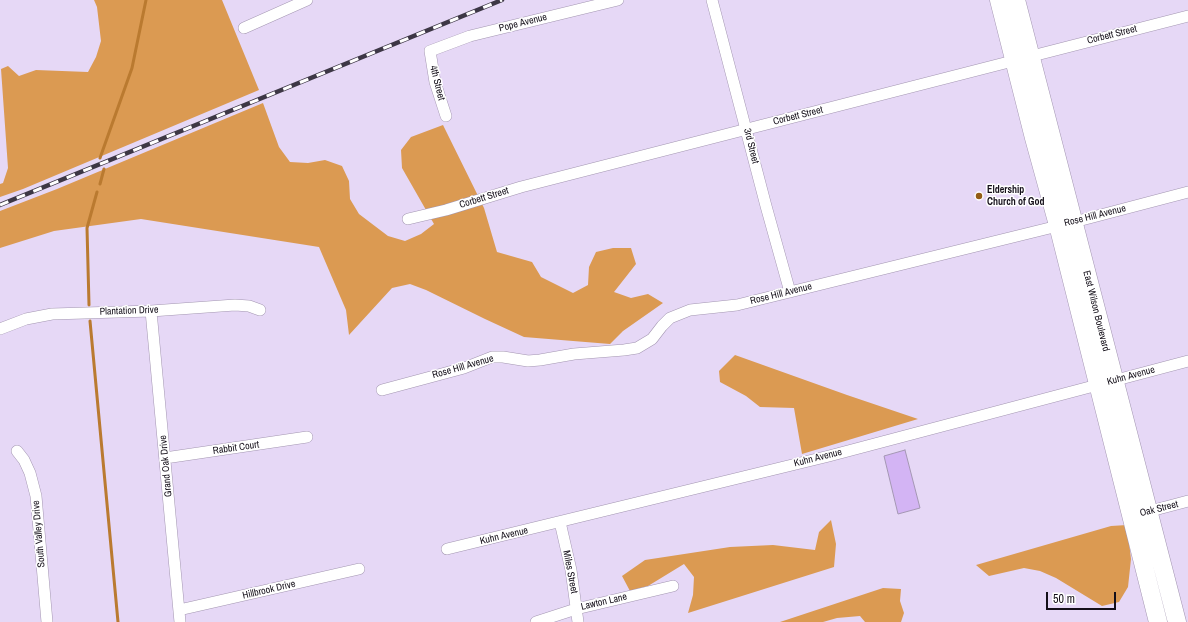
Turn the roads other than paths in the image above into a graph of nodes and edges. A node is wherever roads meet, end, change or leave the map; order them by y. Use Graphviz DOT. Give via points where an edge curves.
graph roads {
  1 [pos="307,0"];
  2 [pos="618,0"];
  3 [pos="712,0"];
  4 [pos="999,0"];
  5 [pos="1016,0"];
  6 [pos="1188,16"];
  7 [pos="244,28"];
  8 [pos="430,51"];
  9 [pos="1022,59"];
  10 [pos="446,116"];
  11 [pos="747,129"];
  12 [pos="1188,192"];
  13 [pos="408,219"];
  14 [pos="1066,224"];
  15 [pos="790,292"];
  16 [pos="260,310"];
  17 [pos="151,311"];
  18 [pos="0,329"];
  19 [pos="1188,361"];
  20 [pos="1106,382"];
  21 [pos="382,390"];
  22 [pos="307,438"];
  23 [pos="17,450"];
  24 [pos="165,458"];
  25 [pos="1188,501"];
  26 [pos="1148,511"];
  27 [pos="1130,516"];
  28 [pos="560,522"];
  29 [pos="447,549"];
  30 [pos="358,569"];
  31 [pos="673,586"];
  32 [pos="576,609"];
  33 [pos="179,610"];
  34 [pos="47,622"];
  35 [pos="180,622"];
  36 [pos="536,622"];
  37 [pos="578,622"];
  38 [pos="1158,622"];
  39 [pos="1177,622"];
  1 -- 7 [label="street"];
  2 -- 8 [label="street, Pope Avenue" via="470,36"];
  3 -- 11 [label="street, 3rd Street"];
  4 -- 9 [label="main road, East Wilson Boulevard"];
  5 -- 9 [label="main road, East Wilson Boulevard"];
  6 -- 9 [label="street, Corbett Street"];
  8 -- 10 [label="street, 4th Street" via="435,82"];
  9 -- 11 [label="street, Corbett Street"];
  9 -- 14 [label="main road, East Wilson Boulevard"];
  11 -- 13 [label="street, Corbett Street"];
  11 -- 15 [label="street, 3rd Street"];
  12 -- 14 [label="street, Rose Hill Avenue"];
  14 -- 15 [label="street, Rose Hill Avenue"];
  14 -- 20 [label="main road, East Wilson Boulevard"];
  15 -- 21 [label="street, Rose Hill Avenue" via="737,305 703,308 678,314 670,318 652,339 637,348 528,361 492,357 464,368"];
  16 -- 17 [label="street, Plantation Drive" via="235,305"];
  17 -- 18 [label="street, Plantation Drive" via="52,314 26,319"];
  17 -- 24 [label="street, Grand Oak Drive"];
  19 -- 20 [label="street, Kuhn Avenue"];
  20 -- 26 [label="main road, East Wilson Boulevard"];
  20 -- 27 [label="main road, East Wilson Boulevard"];
  20 -- 28 [label="street, Kuhn Avenue" via="829,456"];
  22 -- 24 [label="street, Rabbit Court"];
  23 -- 34 [label="street, South Valley Drive" via="30,473 36,496"];
  24 -- 33 [label="street, Grand Oak Drive"];
  25 -- 26 [label="street, Oak Street"];
  26 -- 27 [label="street, Oak Street"];
  26 -- 39 [label="main road, East Wilson Boulevard"];
  27 -- 38 [label="main road, East Wilson Boulevard"];
  28 -- 29 [label="street, Kuhn Avenue"];
  28 -- 32 [label="street, Miles Street" via="571,570"];
  30 -- 33 [label="street, Hillbrook Drive"];
  31 -- 32 [label="street, Lawton Lane"];
  32 -- 36 [label="street, Lawton Lane"];
  32 -- 37 [label="street, Miles Street"];
  33 -- 35 [label="street, Grand Oak Drive"];
}
